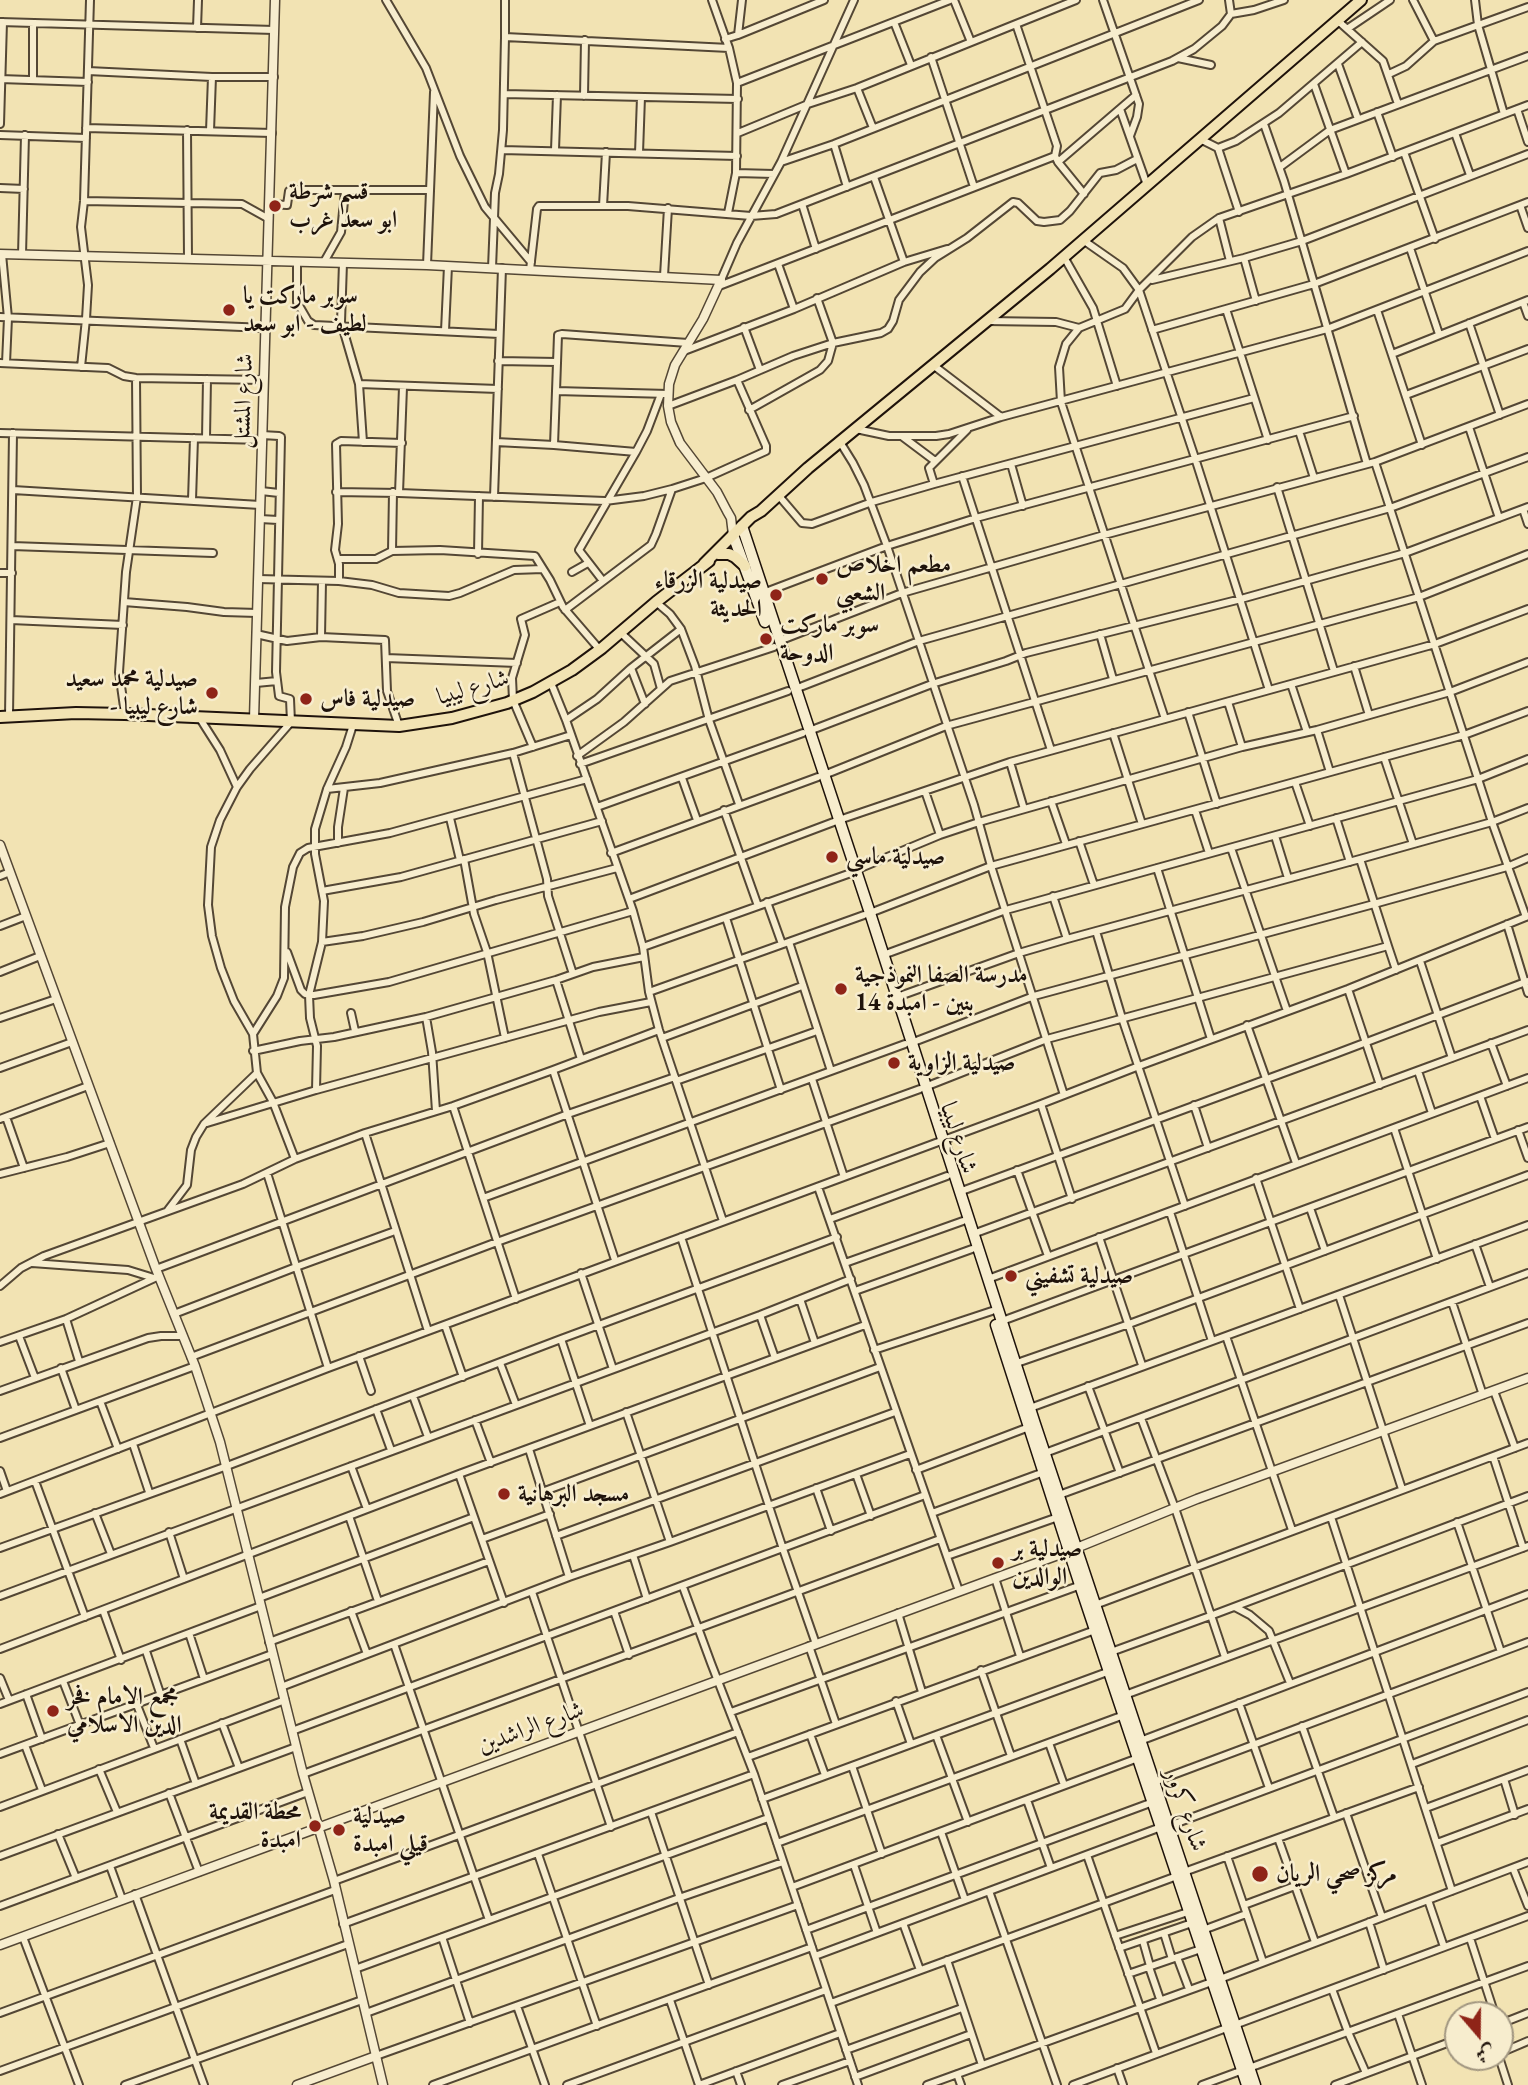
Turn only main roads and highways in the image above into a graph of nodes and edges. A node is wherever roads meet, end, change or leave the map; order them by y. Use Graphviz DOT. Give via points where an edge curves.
graph roads {
  1 [pos="1357,2"];
  2 [pos="739,533"];
  3 [pos="719,554"];
  4 [pos="704,564"];
  5 [pos="745,566"];
  6 [pos="776,644"];
  7 [pos="5,717"];
  8 [pos="883,961"];
  9 [pos="908,1043"];
  10 [pos="940,1142"];
  11 [pos="1012,1365"];
  12 [pos="1022,1395"];
  13 [pos="1073,1549"];
  14 [pos="1084,1584"];
  15 [pos="1165,1826"];
  16 [pos="1199,1925"];
  17 [pos="1217,1980"];
  18 [pos="1246,2069"];
  19 [pos="1247,2085"];
  20 [pos="1255,2085"];
  1 -- 2 [label="highway, شارع ليبيا" via="1064,257 808,468"];
  2 -- 3 [label="highway, شارع ليبيا"];
  2 -- 4 [label="highway, شارع ليبيا"];
  2 -- 5 [label="main road, شارع ليبيا"];
  2 -- 6 [label="main road, شارع ليبيا"];
  3 -- 4 [label="highway, شارع ليبيا"];
  3 -- 5 [label="highway" via="729,554"];
  4 -- 7 [label="highway, شارع ليبيا" via="600,650 551,683 452,718 398,726 125,713"];
  5 -- 6 [label="main road, شارع ليبيا"];
  6 -- 8 [label="main road, شارع ليبيا"];
  8 -- 9 [label="main road, شارع ليبيا"];
  8 -- 9 [label="main road, شارع ليبيا"];
  9 -- 10 [label="main road, شارع ليبيا"];
  10 -- 11 [label="main road, شارع ليبيا" via="1002,1321"];
  10 -- 11 [label="main road, شارع ليبيا" via="947,1176"];
  11 -- 12 [label="main road, شارع ليبيا"];
  12 -- 13 [label="main road, شارع ليبيا" via="1058,1517"];
  12 -- 13 [label="main road, شارع ليبيا" via="1059,1495"];
  13 -- 14 [label="main road, شارع كرور"];
  14 -- 15 [label="main road, شارع كرور" via="1095,1630"];
  14 -- 15 [label="main road, شارع كرور" via="1096,1605"];
  15 -- 16 [label="main road, شارع كرور"];
  16 -- 17 [label="main road, شارع كرور"];
  16 -- 17 [label="main road, شارع كرور" via="1201,1949"];
  17 -- 18 [label="main road, شارع كرور"];
  18 -- 19 [label="main road, شارع كرور"];
  18 -- 20 [label="main road, شارع كرور"];
}
